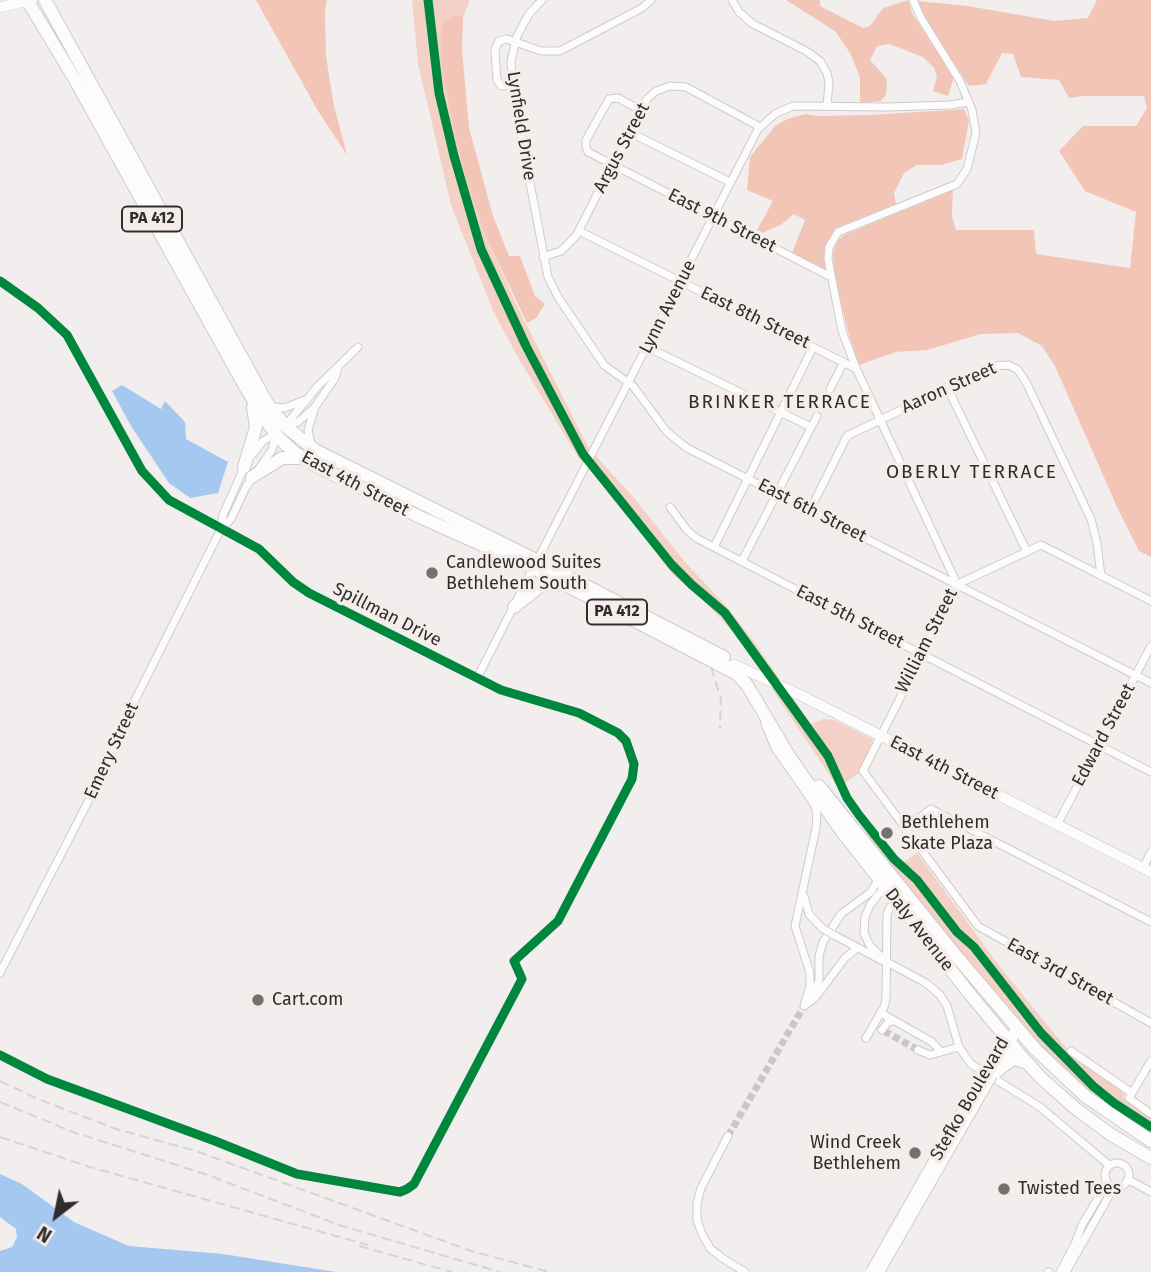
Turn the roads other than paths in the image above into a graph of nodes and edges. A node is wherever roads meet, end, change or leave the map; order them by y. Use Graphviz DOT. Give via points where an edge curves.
graph roads {
  1 [pos="45,0"];
  2 [pos="542,0"];
  3 [pos="651,0"];
  4 [pos="732,0"];
  5 [pos="913,0"];
  6 [pos="29,1"];
  7 [pos="0,7"];
  8 [pos="515,42"];
  9 [pos="512,85"];
  10 [pos="969,102"];
  11 [pos="827,106"];
  12 [pos="640,110"];
  13 [pos="760,127"];
  14 [pos="629,132"];
  15 [pos="612,165"];
  16 [pos="730,182"];
  17 [pos="713,216"];
  18 [pos="579,231"];
  19 [pos="543,259"];
  20 [pos="831,276"];
  21 [pos="0,281"];
  22 [pos="681,281"];
  23 [pos="813,346"];
  24 [pos="358,347"];
  25 [pos="647,347"];
  26 [pos="844,362"];
  27 [pos="338,368"];
  28 [pos="856,368"];
  29 [pos="629,383"];
  30 [pos="947,387"];
  31 [pos="830,389"];
  32 [pos="247,390"];
  33 [pos="306,400"];
  34 [pos="267,403"];
  35 [pos="315,407"];
  36 [pos="780,412"];
  37 [pos="817,416"];
  38 [pos="880,420"];
  39 [pos="811,427"];
  40 [pos="281,430"];
  41 [pos="315,450"];
  42 [pos="304,459"];
  43 [pos="248,472"];
  44 [pos="747,479"];
  45 [pos="778,494"];
  46 [pos="670,507"];
  47 [pos="810,510"];
  48 [pos="221,529"];
  49 [pos="714,547"];
  50 [pos="1027,552"];
  51 [pos="742,561"];
  52 [pos="536,565"];
  53 [pos="1101,576"];
  54 [pos="958,584"];
  55 [pos="569,587"];
  56 [pos="1151,601"];
  57 [pos="514,607"];
  58 [pos="1151,646"];
  59 [pos="922,654"];
  60 [pos="717,659"];
  61 [pos="1136,675"];
  62 [pos="477,678"];
  63 [pos="1151,683"];
  64 [pos="757,701"];
  65 [pos="880,735"];
  66 [pos="1099,745"];
  67 [pos="1151,772"];
  68 [pos="1057,825"];
  69 [pos="905,829"];
  70 [pos="1151,852"];
  71 [pos="1147,870"];
  72 [pos="885,879"];
  73 [pos="804,885"];
  74 [pos="897,901"];
  75 [pos="914,904"];
  76 [pos="1151,922"];
  77 [pos="858,948"];
  78 [pos="887,962"];
  79 [pos="0,973"];
  80 [pos="805,1003"];
  81 [pos="881,1013"];
  82 [pos="895,1021"];
  83 [pos="1151,1023"];
  84 [pos="874,1025"];
  85 [pos="1016,1026"];
  86 [pos="883,1031"];
  87 [pos="959,1047"];
  88 [pos="1006,1049"];
  89 [pos="918,1050"];
  90 [pos="1071,1051"];
  91 [pos="941,1052"];
  92 [pos="0,1055"];
  93 [pos="1151,1060"];
  94 [pos="992,1075"];
  95 [pos="1130,1096"];
  96 [pos="1151,1114"];
  97 [pos="728,1136"];
  98 [pos="1151,1141"];
  99 [pos="1151,1158"];
  100 [pos="1109,1165"];
  101 [pos="1129,1180"];
  102 [pos="1110,1185"];
  103 [pos="1151,1192"];
  104 [pos="744,1272"];
  105 [pos="870,1272"];
  106 [pos="879,1272"];
  107 [pos="1059,1272"];
  108 [pos="1066,1272"];
  1 -- 34 [label="highway, East 4th Street / PA 412"];
  2 -- 8 [label="street, Lynfield Drive" via="525,19"];
  3 -- 8 [label="street" via="560,51 541,51"];
  4 -- 11 [label="street" via="753,24 820,61 830,82"];
  5 -- 10 [label="street, William Street"];
  6 -- 7 [label="main road"];
  6 -- 32 [label="highway, East 4th Street / PA 412"];
  8 -- 9 [label="street, Lynfield Drive"];
  8 -- 9 [label="street" via="501,40 495,50 498,83"];
  9 -- 19 [label="street, Lynfield Drive"];
  10 -- 11 [label="street, Lynn Avenue"];
  10 -- 20 [label="street, William Street" via="975,138 960,181 838,232 828,252"];
  11 -- 13 [label="street, Lynn Avenue" via="788,107"];
  12 -- 13 [label="street, Argus Street" via="659,90 681,86"];
  12 -- 14 [label="street, Argus Street"];
  12 -- 15 [label="street, East 9th Street" via="618,98 609,99 588,138 588,152"];
  13 -- 16 [label="street, Lynn Avenue"];
  14 -- 15 [label="street, Argus Street"];
  14 -- 16 [label="street"];
  15 -- 17 [label="street, East 9th Street"];
  15 -- 18 [label="street, Argus Street"];
  16 -- 17 [label="street, Lynn Avenue"];
  17 -- 20 [label="street, East 9th Street"];
  17 -- 22 [label="street, Lynn Avenue"];
  18 -- 19 [label="street, Argus Street" via="561,251"];
  18 -- 22 [label="street, East 8th Street"];
  19 -- 29 [label="street, East 6th Street" via="553,288 601,361"];
  20 -- 28 [label="street, William Street" via="842,331"];
  21 -- 48 [label="street, Spillman Drive" via="67,335 153,485 175,504"];
  22 -- 23 [label="street, East 8th Street"];
  22 -- 25 [label="street, Lynn Avenue"];
  23 -- 26 [label="street, East 8th Street"];
  23 -- 36 [label="street"];
  24 -- 27 [label="street, Emery Street"];
  25 -- 29 [label="street, Lynn Avenue"];
  25 -- 36 [label="street"];
  26 -- 28 [label="street, East 8th Street"];
  26 -- 31 [label="street"];
  27 -- 33 [label="street, Emery Street"];
  27 -- 35 [label="street, Emery Street"];
  28 -- 38 [label="street, William Street"];
  29 -- 44 [label="street, East 6th Street" via="671,437"];
  29 -- 52 [label="street, Lynn Avenue"];
  30 -- 38 [label="street, Aaron Street"];
  30 -- 50 [label="street"];
  30 -- 53 [label="street, Aaron Street" via="1002,364 1021,373 1091,519"];
  32 -- 40 [label="highway, East 4th Street / PA 412"];
  32 -- 43 [label="highway" via="256,427"];
  33 -- 34 [label="street" via="281,409"];
  33 -- 40 [label="street, Emery Street"];
  34 -- 40 [label="highway, East 4th Street / PA 412"];
  35 -- 40 [label="street, Emery Street"];
  35 -- 41 [label="street" via="307,435"];
  36 -- 39 [label="street"];
  36 -- 44 [label="street"];
  37 -- 39 [label="street"];
  38 -- 47 [label="street, Aaron Street" via="847,436"];
  38 -- 54 [label="street, William Street"];
  39 -- 45 [label="street"];
  40 -- 41 [label="highway, East 4th Street / PA 412"];
  40 -- 42 [label="highway, East 4th Street / PA 412"];
  40 -- 43 [label="street, Emery Street" via="272,450"];
  40 -- 43 [label="street, Emery Street" via="263,441"];
  41 -- 52 [label="highway, East 4th Street / PA 412"];
  42 -- 43 [label="highway" via="282,458"];
  42 -- 52 [label="highway, East 4th Street / PA 412" via="422,519"];
  43 -- 48 [label="street, Emery Street" via="223,515"];
  43 -- 48 [label="street, Emery Street" via="231,519"];
  44 -- 45 [label="street, East 6th Street"];
  44 -- 49 [label="street"];
  45 -- 47 [label="street, East 6th Street"];
  45 -- 51 [label="street"];
  46 -- 49 [label="street, East 5th Street" via="689,532"];
  47 -- 54 [label="street, East 6th Street"];
  48 -- 62 [label="street, Spillman Drive" via="259,549 309,593"];
  48 -- 79 [label="street, Emery Street"];
  49 -- 51 [label="street, East 5th Street"];
  50 -- 53 [label="street" via="1041,545"];
  50 -- 54 [label="street"];
  51 -- 59 [label="street, East 5th Street"];
  52 -- 55 [label="highway, East 4th Street / PA 412"];
  52 -- 57 [label="street, Lynn Avenue"];
  52 -- 60 [label="highway, East 4th Street / PA 412" via="695,642"];
  53 -- 56 [label="street"];
  54 -- 59 [label="street, William Street"];
  54 -- 61 [label="street, East 6th Street"];
  55 -- 57 [label="highway" via="545,584"];
  55 -- 60 [label="highway, East 4th Street / PA 412"];
  57 -- 62 [label="street, Lynn Avenue"];
  58 -- 61 [label="street, Edward Street"];
  59 -- 65 [label="street, William Street"];
  59 -- 66 [label="street, East 5th Street"];
  60 -- 64 [label="highway, Daly Avenue / PA 412" via="743,679"];
  60 -- 65 [label="main road, East 4th Street"];
  60 -- 72 [label="highway, Daly Avenue / PA 412" via="751,680 791,746 876,857"];
  61 -- 63 [label="street, East 6th Street"];
  61 -- 66 [label="street, Edward Street"];
  62 -- 92 [label="street, Spillman Drive" via="592,719 618,733 634,764 632,779 558,921 514,961 522,979 414,1184 400,1192 297,1174 47,1079"];
  64 -- 72 [label="highway, Daly Avenue / PA 412" via="816,796"];
  64 -- 73 [label="street" via="775,748 816,808 817,828"];
  65 -- 68 [label="main road, East 4th Street"];
  65 -- 69 [label="street, William Street" via="863,771"];
  66 -- 67 [label="street, East 5th Street"];
  66 -- 68 [label="street, Edward Street"];
  68 -- 71 [label="main road, East 4th Street"];
  69 -- 76 [label="street" via="932,810"];
  69 -- 83 [label="street, East 3rd Street" via="978,926"];
  70 -- 71 [label="street"];
  72 -- 74 [label="highway, Daly Avenue / PA 412"];
  72 -- 75 [label="highway, Daly Avenue / PA 412"];
  72 -- 78 [label="street" via="863,926 870,946"];
  72 -- 80 [label="street" via="841,914 823,942 818,984"];
  73 -- 77 [label="street, bridge" via="806,907 813,920"];
  73 -- 80 [label="street" via="795,926 810,973"];
  74 -- 75 [label="street"];
  74 -- 78 [label="street" via="887,914"];
  74 -- 88 [label="highway, Daly Avenue / PA 412"];
  75 -- 85 [label="highway, Daly Avenue / PA 412"];
  77 -- 78 [label="street"];
  77 -- 80 [label="street" via="815,998"];
  78 -- 81 [label="street"];
  78 -- 87 [label="street" via="940,995"];
  81 -- 82 [label="street"];
  81 -- 84 [label="street"];
  82 -- 86 [label="street" via="888,1022"];
  82 -- 91 [label="street"];
  84 -- 86 [label="street"];
  84 -- 86 [label="street" via="867,1036"];
  85 -- 88 [label="main road, Stefko Boulevard"];
  85 -- 98 [label="highway, Daly Avenue / PA 412" via="1069,1083"];
  87 -- 91 [label="street"];
  87 -- 100 [label="street" via="976,1068 1040,1107"];
  88 -- 94 [label="highway"];
  88 -- 99 [label="highway" via="1015,1059 1028,1063 1075,1108"];
  88 -- 105 [label="main road, Stefko Boulevard, bridge"];
  89 -- 91 [label="street" via="930,1055"];
  90 -- 95 [label="street"];
  93 -- 95 [label="street"];
  94 -- 106 [label="main road, Stefko Boulevard, bridge"];
  95 -- 96 [label="street"];
  97 -- 104 [label="street" via="701,1188 697,1220 710,1248"];
  100 -- 101 [label="street" via="1123,1164 1129,1169"];
  100 -- 102 [label="street" via="1105,1175"];
  101 -- 102 [label="street" via="1121,1187"];
  101 -- 103 [label="street"];
  102 -- 107 [label="street" via="1082,1225"];
  102 -- 108 [label="street"];
}
